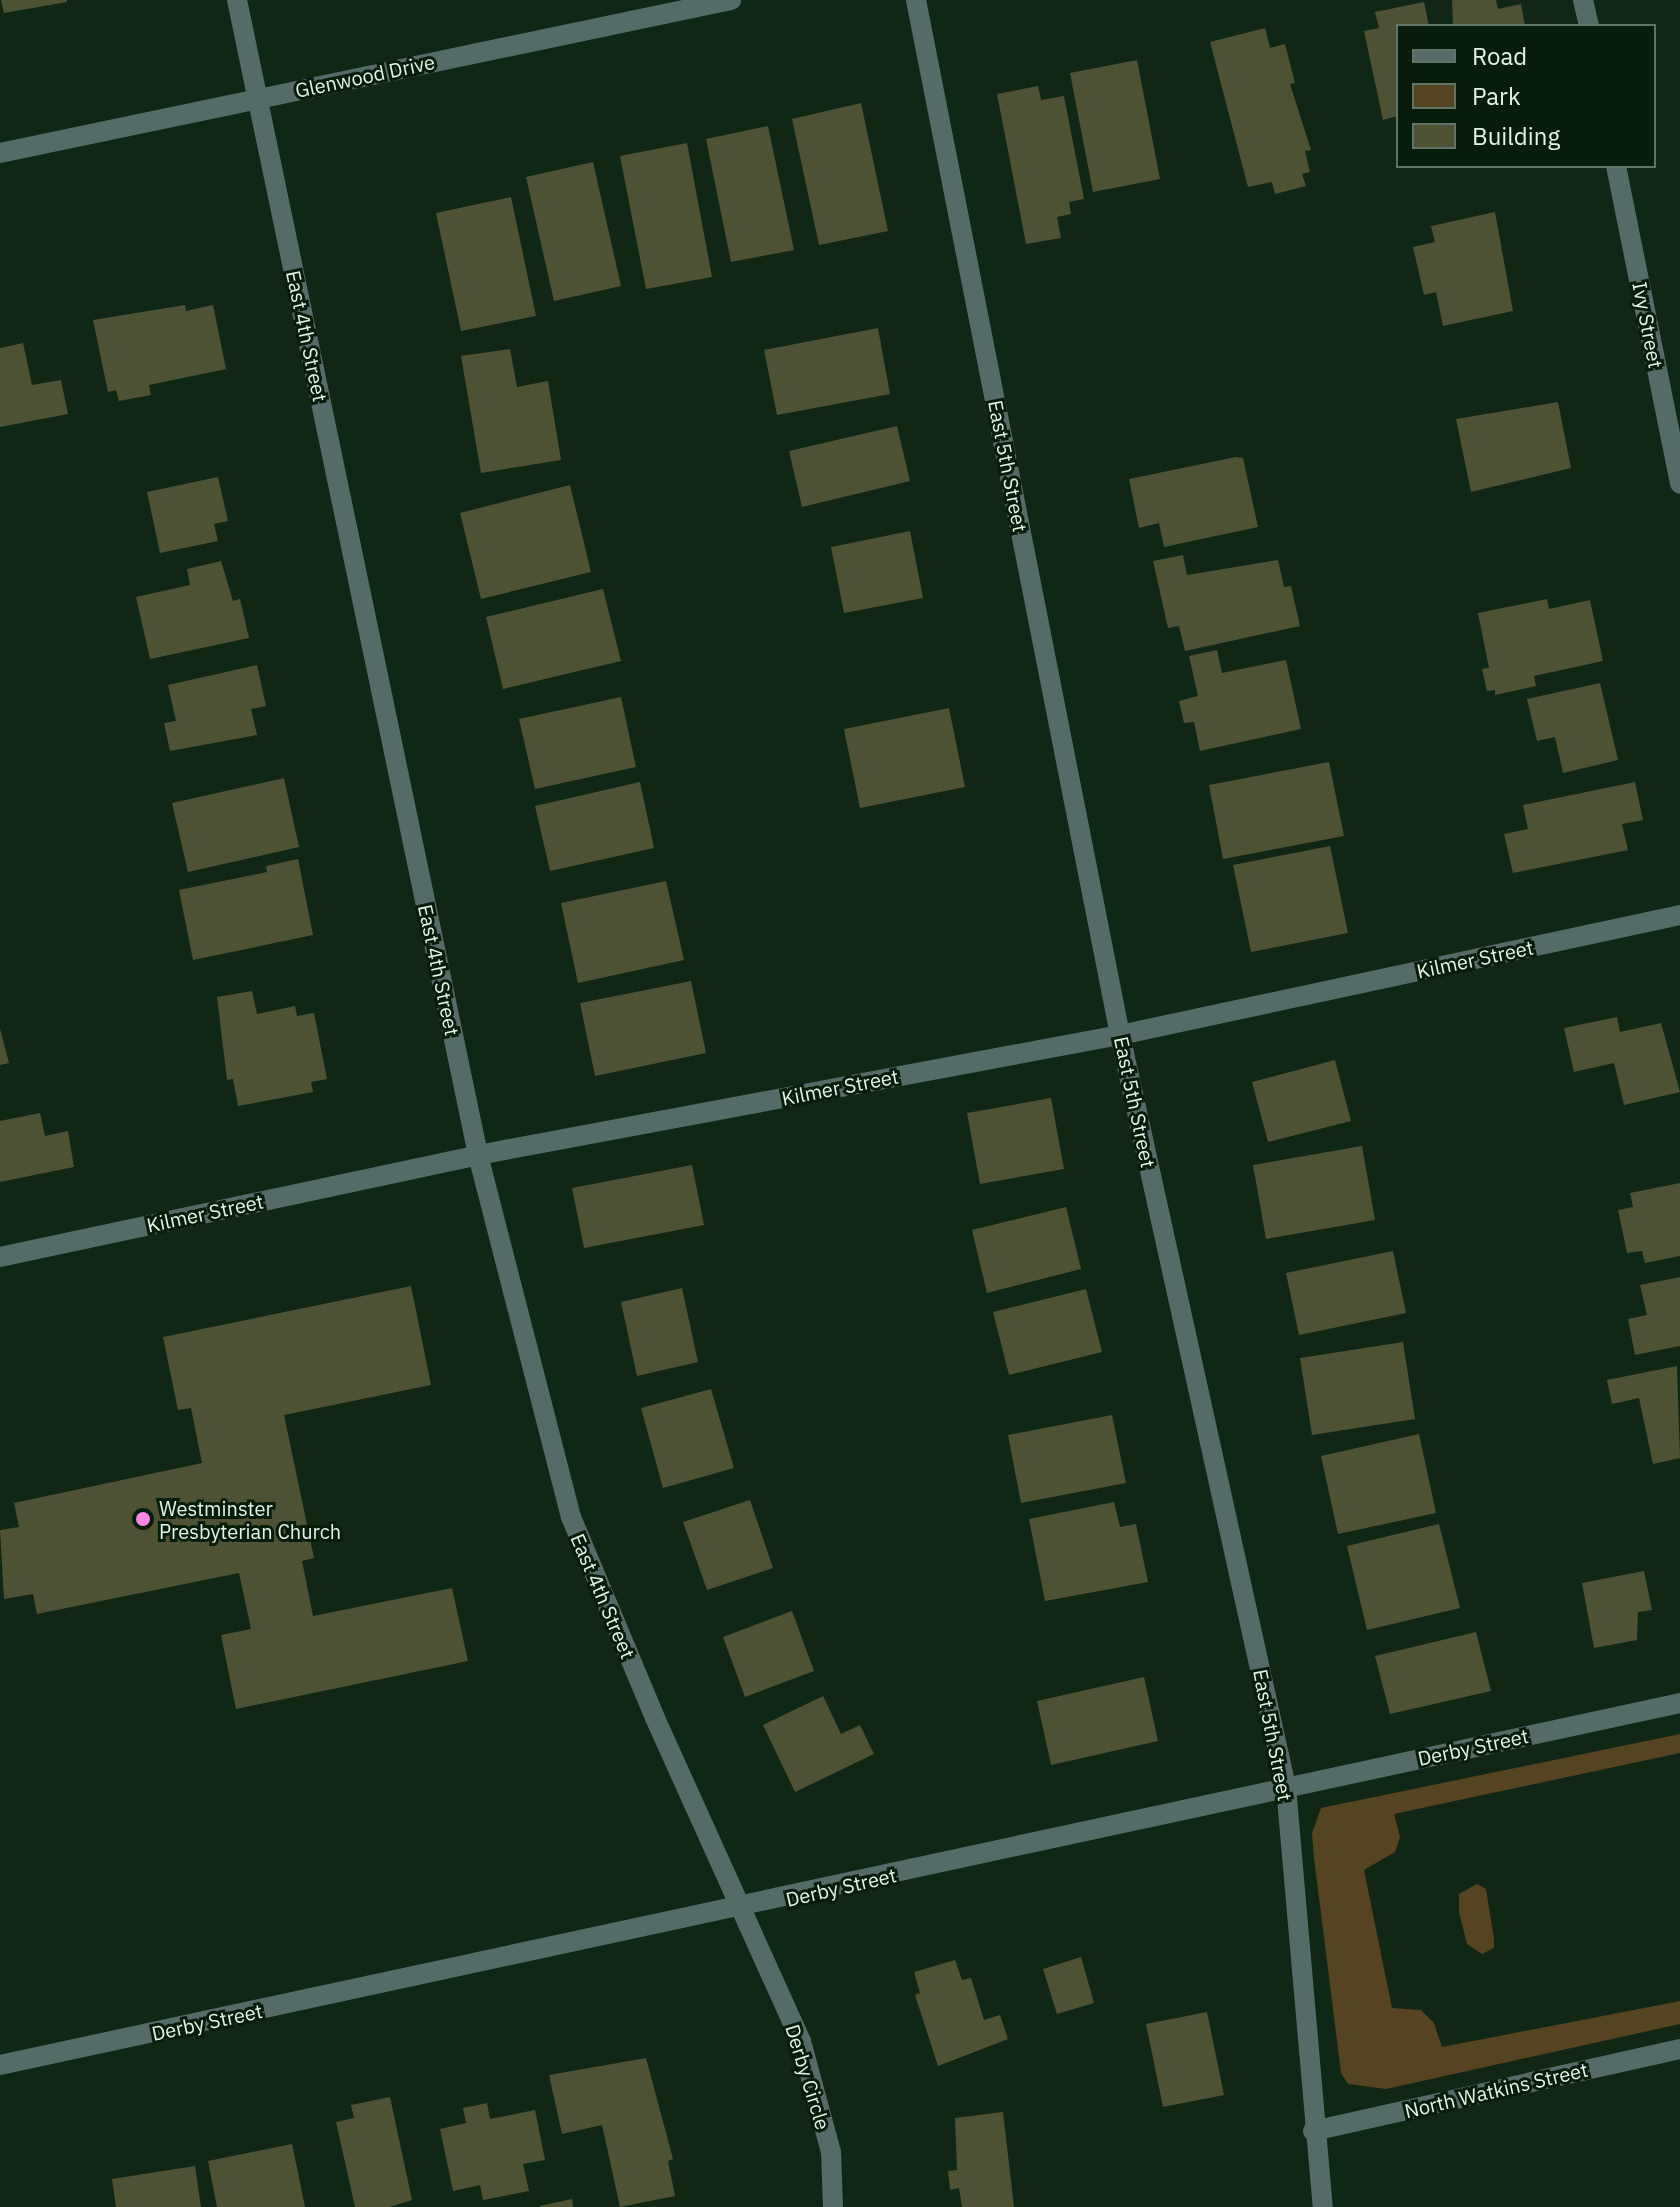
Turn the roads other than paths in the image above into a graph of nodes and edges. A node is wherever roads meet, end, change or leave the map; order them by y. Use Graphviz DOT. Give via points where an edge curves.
graph roads {
  1 [pos="237,0"];
  2 [pos="731,0"];
  3 [pos="916,0"];
  4 [pos="1583,0"];
  5 [pos="1589,24"];
  6 [pos="257,99"];
  7 [pos="0,153"];
  8 [pos="1616,168"];
  9 [pos="1680,484"];
  10 [pos="1680,915"];
  11 [pos="1120,1035"];
  12 [pos="478,1155"];
  13 [pos="0,1257"];
  14 [pos="1680,1703"];
  15 [pos="1286,1787"];
  16 [pos="740,1910"];
  17 [pos="1680,2049"];
  18 [pos="0,2065"];
  19 [pos="1313,2131"];
  20 [pos="833,2207"];
  21 [pos="1323,2207"];
  1 -- 6 [label="street, East 4th Street"];
  2 -- 6 [label="street, Glenwood Drive"];
  3 -- 11 [label="street, East 5th Street"];
  4 -- 5 [label="street"];
  6 -- 7 [label="street, Glenwood Drive"];
  6 -- 12 [label="street, East 4th Street"];
  8 -- 9 [label="street, Ivy Street"];
  10 -- 11 [label="street, Kilmer Street"];
  11 -- 12 [label="street, Kilmer Street"];
  11 -- 15 [label="street, East 5th Street"];
  12 -- 13 [label="street, Kilmer Street"];
  12 -- 16 [label="street, East 4th Street" via="571,1517"];
  14 -- 15 [label="street, Derby Street"];
  15 -- 16 [label="street, Derby Street"];
  15 -- 19 [label="street, East 5th Street"];
  16 -- 18 [label="street, Derby Street"];
  16 -- 20 [label="street, Derby Circle" via="801,2041 831,2152"];
  17 -- 19 [label="street, North Watkins Street"];
  19 -- 21 [label="street, East 5th Street"];
}
